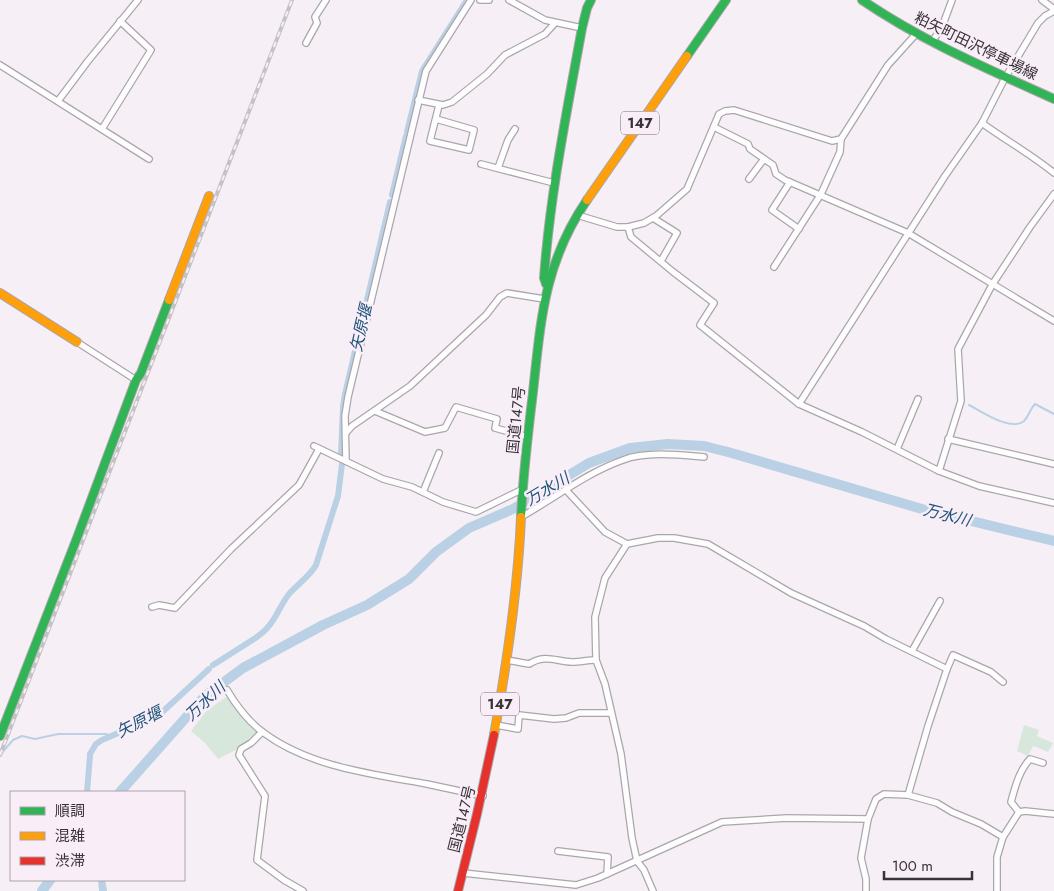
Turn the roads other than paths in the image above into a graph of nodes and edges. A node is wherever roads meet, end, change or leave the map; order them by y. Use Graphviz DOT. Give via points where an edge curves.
graph roads {
  1 [pos="138,0"];
  2 [pos="326,0"];
  3 [pos="471,0"];
  4 [pos="480,0"];
  5 [pos="489,0"];
  6 [pos="509,0"];
  7 [pos="591,0"];
  8 [pos="726,0"];
  9 [pos="862,0"];
  10 [pos="952,0"];
  11 [pos="1042,0"];
  12 [pos="1054,10"];
  13 [pos="120,21"];
  14 [pos="555,23"];
  15 [pos="582,28"];
  16 [pos="916,34"];
  17 [pos="932,42"];
  18 [pos="306,43"];
  19 [pos="0,65"];
  20 [pos="1005,78"];
  21 [pos="1054,99"];
  22 [pos="418,100"];
  23 [pos="58,101"];
  24 [pos="440,104"];
  25 [pos="436,119"];
  26 [pos="982,123"];
  27 [pos="714,126"];
  28 [pos="102,129"];
  29 [pos="515,129"];
  30 [pos="841,140"];
  31 [pos="764,158"];
  32 [pos="149,159"];
  33 [pos="481,164"];
  34 [pos="498,168"];
  35 [pos="1054,173"];
  36 [pos="749,179"];
  37 [pos="790,182"];
  38 [pos="554,183"];
  39 [pos="821,194"];
  40 [pos="1054,194"];
  41 [pos="209,196"];
  42 [pos="577,214"];
  43 [pos="654,218"];
  44 [pos="628,227"];
  45 [pos="798,229"];
  46 [pos="549,234"];
  47 [pos="908,234"];
  48 [pos="559,249"];
  49 [pos="661,262"];
  50 [pos="774,267"];
  51 [pos="546,284"];
  52 [pos="992,285"];
  53 [pos="0,294"];
  54 [pos="544,299"];
  55 [pos="1054,321"];
  56 [pos="77,342"];
  57 [pos="136,380"];
  58 [pos="918,399"];
  59 [pos="799,404"];
  60 [pos="375,411"];
  61 [pos="346,433"];
  62 [pos="528,437"];
  63 [pos="948,439"];
  64 [pos="896,449"];
  65 [pos="439,453"];
  66 [pos="704,457"];
  67 [pos="346,461"];
  68 [pos="1054,464"];
  69 [pos="939,471"];
  70 [pos="523,490"];
  71 [pos="566,490"];
  72 [pos="423,492"];
  73 [pos="1054,503"];
  74 [pos="521,515"];
  75 [pos="627,544"];
  76 [pos="940,600"];
  77 [pos="152,607"];
  78 [pos="912,652"];
  79 [pos="507,660"];
  80 [pos="596,660"];
  81 [pos="947,668"];
  82 [pos="1003,682"];
  83 [pos="227,690"];
  84 [pos="611,713"];
  85 [pos="496,725"];
  86 [pos="262,732"];
  87 [pos="0,736"];
  88 [pos="1043,764"];
  89 [pos="908,795"];
  90 [pos="483,796"];
  91 [pos="1019,812"];
  92 [pos="1054,814"];
  93 [pos="868,819"];
  94 [pos="1003,837"];
  95 [pos="558,851"];
  96 [pos="637,861"];
  97 [pos="463,873"];
  98 [pos="607,874"];
  99 [pos="303,891"];
  100 [pos="458,891"];
  101 [pos="653,891"];
  102 [pos="866,891"];
  103 [pos="997,891"];
  1 -- 13 [label="street"];
  2 -- 18 [label="street" via="315,17 316,23"];
  3 -- 22 [label="street" via="426,71"];
  4 -- 5 [label="street"];
  6 -- 14 [label="street"];
  7 -- 15 [label="main road"];
  8 -- 42 [label="main road, 国道147号 / 147"];
  9 -- 16 [label="main road, 粕矢町田沢停車場線"];
  10 -- 17 [label="street" via="942,27"];
  11 -- 12 [label="street"];
  12 -- 20 [label="street" via="1038,22"];
  13 -- 23 [label="street"];
  13 -- 28 [label="street" via="151,50"];
  14 -- 15 [label="street"];
  14 -- 24 [label="street" via="545,34 505,55 452,102"];
  15 -- 38 [label="main road"];
  16 -- 17 [label="main road, 粕矢町田沢停車場線"];
  16 -- 30 [label="street" via="888,65"];
  17 -- 20 [label="main road, 粕矢町田沢停車場線"];
  19 -- 23 [label="street"];
  20 -- 21 [label="main road, 粕矢町田沢停車場線"];
  20 -- 26 [label="street"];
  22 -- 24 [label="street"];
  22 -- 61 [label="street" via="348,397"];
  23 -- 28 [label="street"];
  24 -- 25 [label="street"];
  25 -- 25 [label="street" via="430,141 469,150 474,130"];
  26 -- 35 [label="street"];
  26 -- 47 [label="street"];
  27 -- 30 [label="street" via="719,114 734,110 832,141"];
  27 -- 31 [label="street" via="748,144"];
  27 -- 43 [label="street" via="687,189"];
  28 -- 32 [label="street"];
  29 -- 34 [label="street"];
  30 -- 39 [label="street" via="840,152"];
  31 -- 36 [label="street"];
  31 -- 37 [label="street" via="773,165 776,174"];
  33 -- 34 [label="street"];
  34 -- 38 [label="street"];
  37 -- 39 [label="street"];
  37 -- 45 [label="street" via="772,210"];
  38 -- 46 [label="main road"];
  39 -- 45 [label="street"];
  39 -- 47 [label="street"];
  40 -- 52 [label="street"];
  41 -- 57 [label="main road"];
  42 -- 44 [label="street" via="617,227"];
  42 -- 48 [label="main road, 国道147号 / 147"];
  43 -- 44 [label="street"];
  43 -- 49 [label="street" via="677,233"];
  44 -- 49 [label="street" via="631,237"];
  45 -- 50 [label="street"];
  46 -- 48 [label="main road" via="551,243"];
  46 -- 51 [label="main road"];
  47 -- 52 [label="street"];
  47 -- 59 [label="street"];
  48 -- 51 [label="main road, 国道147号 / 147"];
  49 -- 59 [label="street" via="714,303 700,325"];
  51 -- 54 [label="main road, 国道147号 / 147"];
  52 -- 55 [label="street"];
  52 -- 63 [label="street" via="958,349 961,401"];
  53 -- 56 [label="main road"];
  54 -- 60 [label="street" via="507,293 500,297 410,386"];
  54 -- 62 [label="main road, 国道147号 / 147"];
  56 -- 57 [label="street"];
  57 -- 87 [label="main road"];
  58 -- 64 [label="street"];
  59 -- 64 [label="street"];
  60 -- 61 [label="street"];
  60 -- 62 [label="street" via="425,432 445,428 456,407 497,419 495,428"];
  61 -- 67 [label="street"];
  62 -- 70 [label="main road, 国道147号 / 147"];
  63 -- 68 [label="street"];
  63 -- 69 [label="street"];
  64 -- 69 [label="street"];
  65 -- 72 [label="street"];
  66 -- 71 [label="street" via="651,455 624,459"];
  67 -- 72 [label="street"];
  67 -- 77 [label="street" via="317,448 299,485 175,608"];
  69 -- 73 [label="street" via="979,486"];
  70 -- 72 [label="street" via="476,512"];
  70 -- 74 [label="main road, 国道147号 / 147"];
  71 -- 74 [label="street"];
  71 -- 75 [label="street" via="605,532"];
  74 -- 79 [label="main road, 国道147号 / 147" via="518,578"];
  75 -- 78 [label="street" via="658,538 708,544 791,593"];
  75 -- 80 [label="street" via="605,578 595,617"];
  76 -- 78 [label="street"];
  78 -- 81 [label="street"];
  79 -- 80 [label="street" via="529,664 545,658 574,662"];
  79 -- 85 [label="main road, 国道147号 / 147"];
  80 -- 84 [label="street"];
  81 -- 82 [label="street" via="953,655 991,672"];
  81 -- 89 [label="street"];
  83 -- 86 [label="street"];
  84 -- 85 [label="street" via="554,719 520,715 518,729"];
  84 -- 96 [label="street" via="621,754"];
  85 -- 90 [label="main road, 国道147号 / 147"];
  86 -- 90 [label="street" via="285,747 333,764"];
  86 -- 99 [label="street" via="241,749 239,755 265,796 257,860"];
  88 -- 91 [label="street" via="1030,759 1025,765 1011,802"];
  89 -- 93 [label="street" via="884,794 876,799"];
  89 -- 94 [label="street" via="937,803"];
  90 -- 97 [label="main road, 国道147号 / 147"];
  91 -- 92 [label="street"];
  91 -- 94 [label="street"];
  93 -- 96 [label="street" via="788,818 722,822"];
  93 -- 102 [label="street" via="861,858"];
  94 -- 103 [label="street" via="997,857"];
  95 -- 98 [label="street" via="608,857"];
  96 -- 98 [label="street"];
  96 -- 101 [label="street"];
  97 -- 98 [label="street" via="576,884"];
  97 -- 100 [label="main road, 国道147号 / 147"];
}
